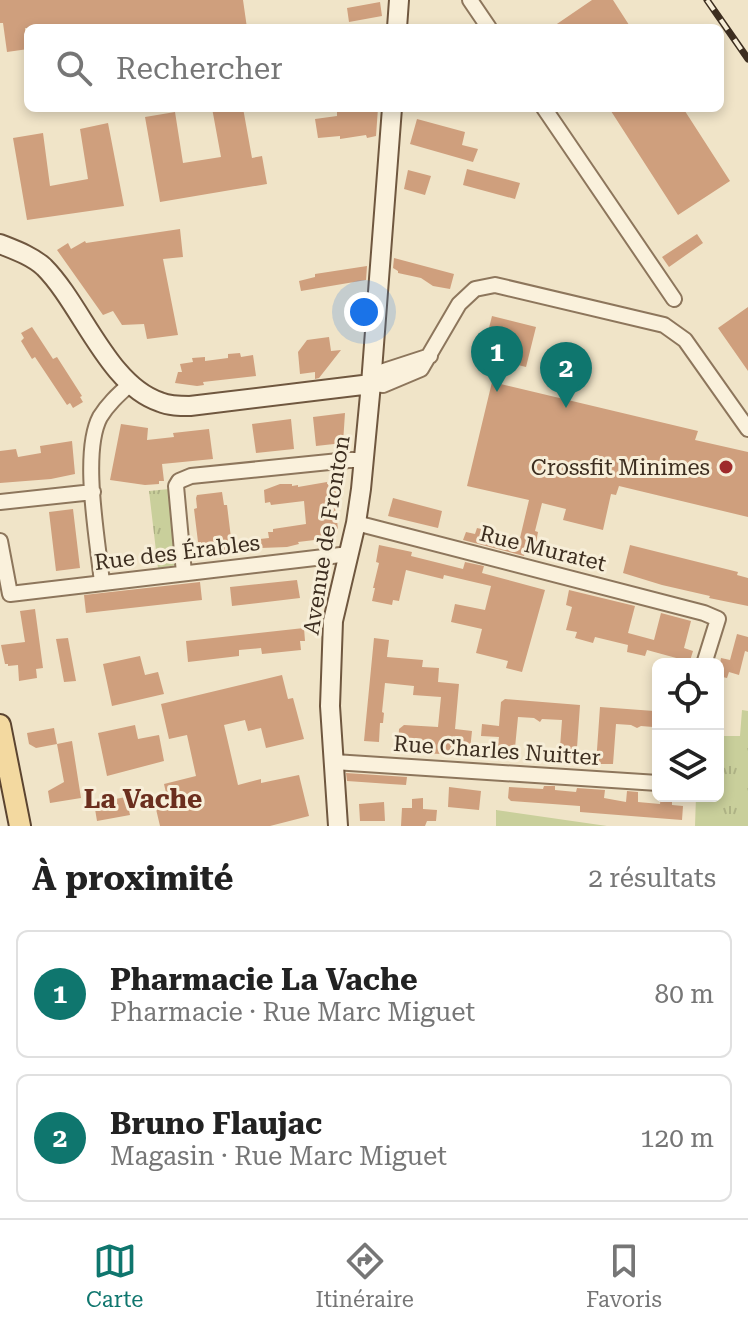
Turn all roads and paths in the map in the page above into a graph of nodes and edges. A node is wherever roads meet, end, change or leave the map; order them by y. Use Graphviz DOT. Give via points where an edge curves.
graph roads {
  1 [pos="399,0"];
  2 [pos="470,0"];
  3 [pos="397,24"];
  4 [pos="486,24"];
  5 [pos="392,112"];
  6 [pos="547,112"];
  7 [pos="0,244"];
  8 [pos="674,299"];
  9 [pos="371,384"];
  10 [pos="129,385"];
  11 [pos="748,429"];
  12 [pos="364,460"];
  13 [pos="93,492"];
  14 [pos="0,502"];
  15 [pos="356,523"];
  16 [pos="0,541"];
  17 [pos="349,554"];
  18 [pos="184,573"];
  19 [pos="102,583"];
  20 [pos="706,658"];
  21 [pos="0,725"];
  22 [pos="334,762"];
  23 [pos="652,783"];
  24 [pos="20,826"];
  25 [pos="338,826"];
  1 -- 3 [label="street"];
  2 -- 4 [label="street"];
  5 -- 9 [label="street, Avenue de Fronton"];
  6 -- 8 [label="street"];
  7 -- 10 [label="street" via="42,265"];
  9 -- 10 [label="street" via="190,406 161,403"];
  9 -- 11 [label="street" via="383,385 425,365 459,304 475,289 495,285 664,325 685,340"];
  9 -- 12 [label="street, Avenue de Fronton"];
  10 -- 13 [label="street" via="99,419 91,461"];
  12 -- 15 [label="street, Avenue de Fronton"];
  12 -- 18 [label="street" via="179,481"];
  13 -- 14 [label="street"];
  13 -- 19 [label="street"];
  15 -- 17 [label="street, Avenue de Fronton"];
  15 -- 20 [label="street, Rue Muratet" via="704,613 718,619"];
  16 -- 19 [label="street, Rue des Érables" via="10,594"];
  17 -- 18 [label="street, Rue des Érables"];
  17 -- 22 [label="street, Avenue de Fronton" via="333,621"];
  18 -- 19 [label="street, Rue des Érables"];
  21 -- 24 [label="main road"];
  22 -- 23 [label="street, Rue Charles Nuitter"];
  22 -- 25 [label="street, Avenue de Fronton"];
}
